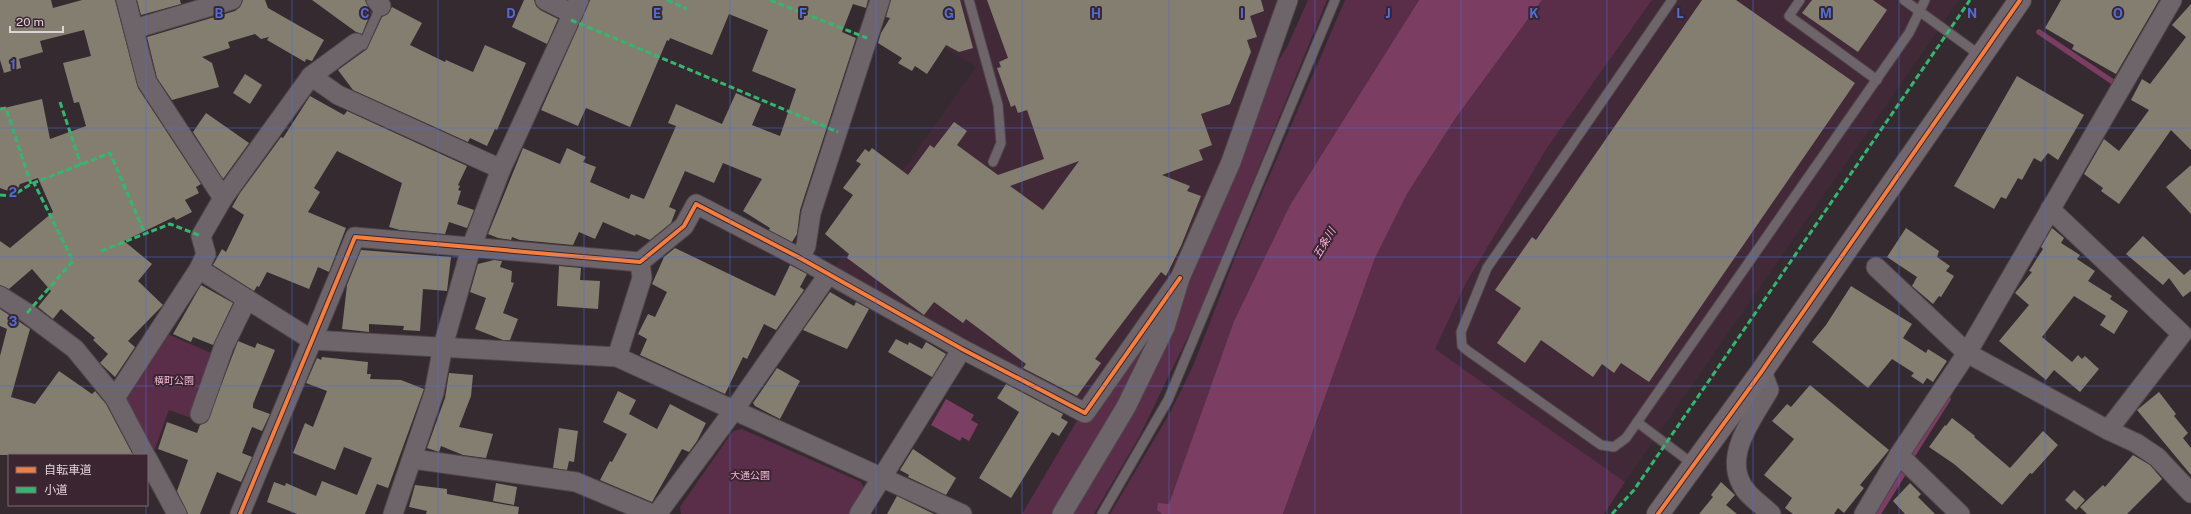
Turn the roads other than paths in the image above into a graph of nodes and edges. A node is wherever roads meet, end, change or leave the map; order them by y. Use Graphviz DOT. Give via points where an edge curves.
graph roads {
  1 [pos="126,0"];
  2 [pos="232,0"];
  3 [pos="545,0"];
  4 [pos="880,0"];
  5 [pos="969,0"];
  6 [pos="1288,0"];
  7 [pos="1335,0"];
  8 [pos="1672,0"];
  9 [pos="1800,0"];
  10 [pos="1904,0"];
  11 [pos="1925,0"];
  12 [pos="2020,0"];
  13 [pos="2172,0"];
  14 [pos="380,2"];
  15 [pos="576,7"];
  16 [pos="1919,10"];
  17 [pos="134,29"];
  18 [pos="356,43"];
  19 [pos="1978,54"];
  20 [pos="311,76"];
  21 [pos="1877,80"];
  22 [pos="992,162"];
  23 [pos="501,169"];
  24 [pos="223,198"];
  25 [pos="2050,209"];
  26 [pos="471,248"];
  27 [pos="800,258"];
  28 [pos="640,262"];
  29 [pos="1876,267"];
  30 [pos="199,269"];
  31 [pos="828,275"];
  32 [pos="1180,278"];
  33 [pos="0,296"];
  34 [pos="247,298"];
  35 [pos="2186,328"];
  36 [pos="312,340"];
  37 [pos="443,346"];
  38 [pos="962,349"];
  39 [pos="1967,353"];
  40 [pos="617,357"];
  41 [pos="1762,371"];
  42 [pos="115,398"];
  43 [pos="734,410"];
  44 [pos="200,414"];
  45 [pos="1637,422"];
  46 [pos="2108,430"];
  47 [pos="144,454"];
  48 [pos="1900,455"];
  49 [pos="413,459"];
  50 [pos="148,460"];
  51 [pos="1688,461"];
  52 [pos="883,477"];
  53 [pos="2191,493"];
  54 [pos="177,514"];
  55 [pos="240,514"];
  56 [pos="393,514"];
  57 [pos="652,514"];
  58 [pos="657,514"];
  59 [pos="859,514"];
  60 [pos="962,514"];
  61 [pos="1062,514"];
  62 [pos="1102,514"];
  63 [pos="1658,514"];
  64 [pos="1771,514"];
  65 [pos="1864,514"];
  66 [pos="1960,514"];
  1 -- 17 [label="street"];
  2 -- 17 [label="street"];
  3 -- 15 [label="street"];
  4 -- 27 [label="street" via="811,213 806,246"];
  5 -- 22 [label="lane" via="998,106 1001,143"];
  6 -- 32 [label="street" via="1231,162"];
  7 -- 62 [label="lane" via="1168,400"];
  8 -- 45 [label="lane" via="1488,268 1461,332 1462,346 1468,351 1601,445 1614,447 1626,438"];
  9 -- 21 [label="lane" via="1788,16"];
  10 -- 16 [label="lane"];
  11 -- 16 [label="lane"];
  12 -- 19 [label="street"];
  13 -- 25 [label="street"];
  14 -- 18 [label="lane" via="363,45"];
  15 -- 23 [label="street"];
  16 -- 19 [label="lane"];
  16 -- 21 [label="lane" via="1909,32"];
  17 -- 24 [label="street" via="147,82"];
  18 -- 20 [label="street"];
  19 -- 41 [label="street"];
  20 -- 23 [label="street" via="338,94"];
  20 -- 24 [label="street"];
  21 -- 45 [label="lane"];
  23 -- 26 [label="street"];
  24 -- 30 [label="street" via="201,236 206,254"];
  25 -- 35 [label="street"];
  25 -- 39 [label="street"];
  26 -- 28 [label="street"];
  26 -- 36 [label="street" via="355,237"];
  26 -- 37 [label="street"];
  27 -- 28 [label="street" via="696,204 684,226"];
  27 -- 31 [label="street"];
  28 -- 40 [label="street" via="642,278"];
  29 -- 39 [label="street"];
  30 -- 34 [label="street"];
  30 -- 42 [label="street"];
  31 -- 38 [label="street"];
  31 -- 43 [label="street"];
  32 -- 38 [label="street" via="1085,413"];
  32 -- 61 [label="street" via="1165,327 1126,408"];
  33 -- 42 [label="street" via="27,312 75,349"];
  34 -- 36 [label="street"];
  34 -- 44 [label="street" via="224,346"];
  35 -- 46 [label="street"];
  36 -- 37 [label="street"];
  36 -- 55 [label="street"];
  37 -- 40 [label="street"];
  37 -- 49 [label="street" via="434,393"];
  38 -- 52 [label="street"];
  39 -- 46 [label="street"];
  39 -- 48 [label="street"];
  40 -- 43 [label="street"];
  41 -- 51 [label="street"];
  41 -- 64 [label="street" via="1769,390 1751,421 1736,455 1736,471 1741,485"];
  42 -- 47 [label="street"];
  43 -- 52 [label="street"];
  43 -- 58 [label="street"];
  45 -- 51 [label="lane"];
  46 -- 53 [label="street" via="2136,443 2157,457"];
  48 -- 65 [label="street"];
  48 -- 66 [label="street"];
  49 -- 56 [label="street"];
  49 -- 57 [label="street" via="576,482"];
  50 -- 54 [label="street"];
  51 -- 63 [label="street"];
  52 -- 59 [label="street"];
  52 -- 60 [label="street"];
}
